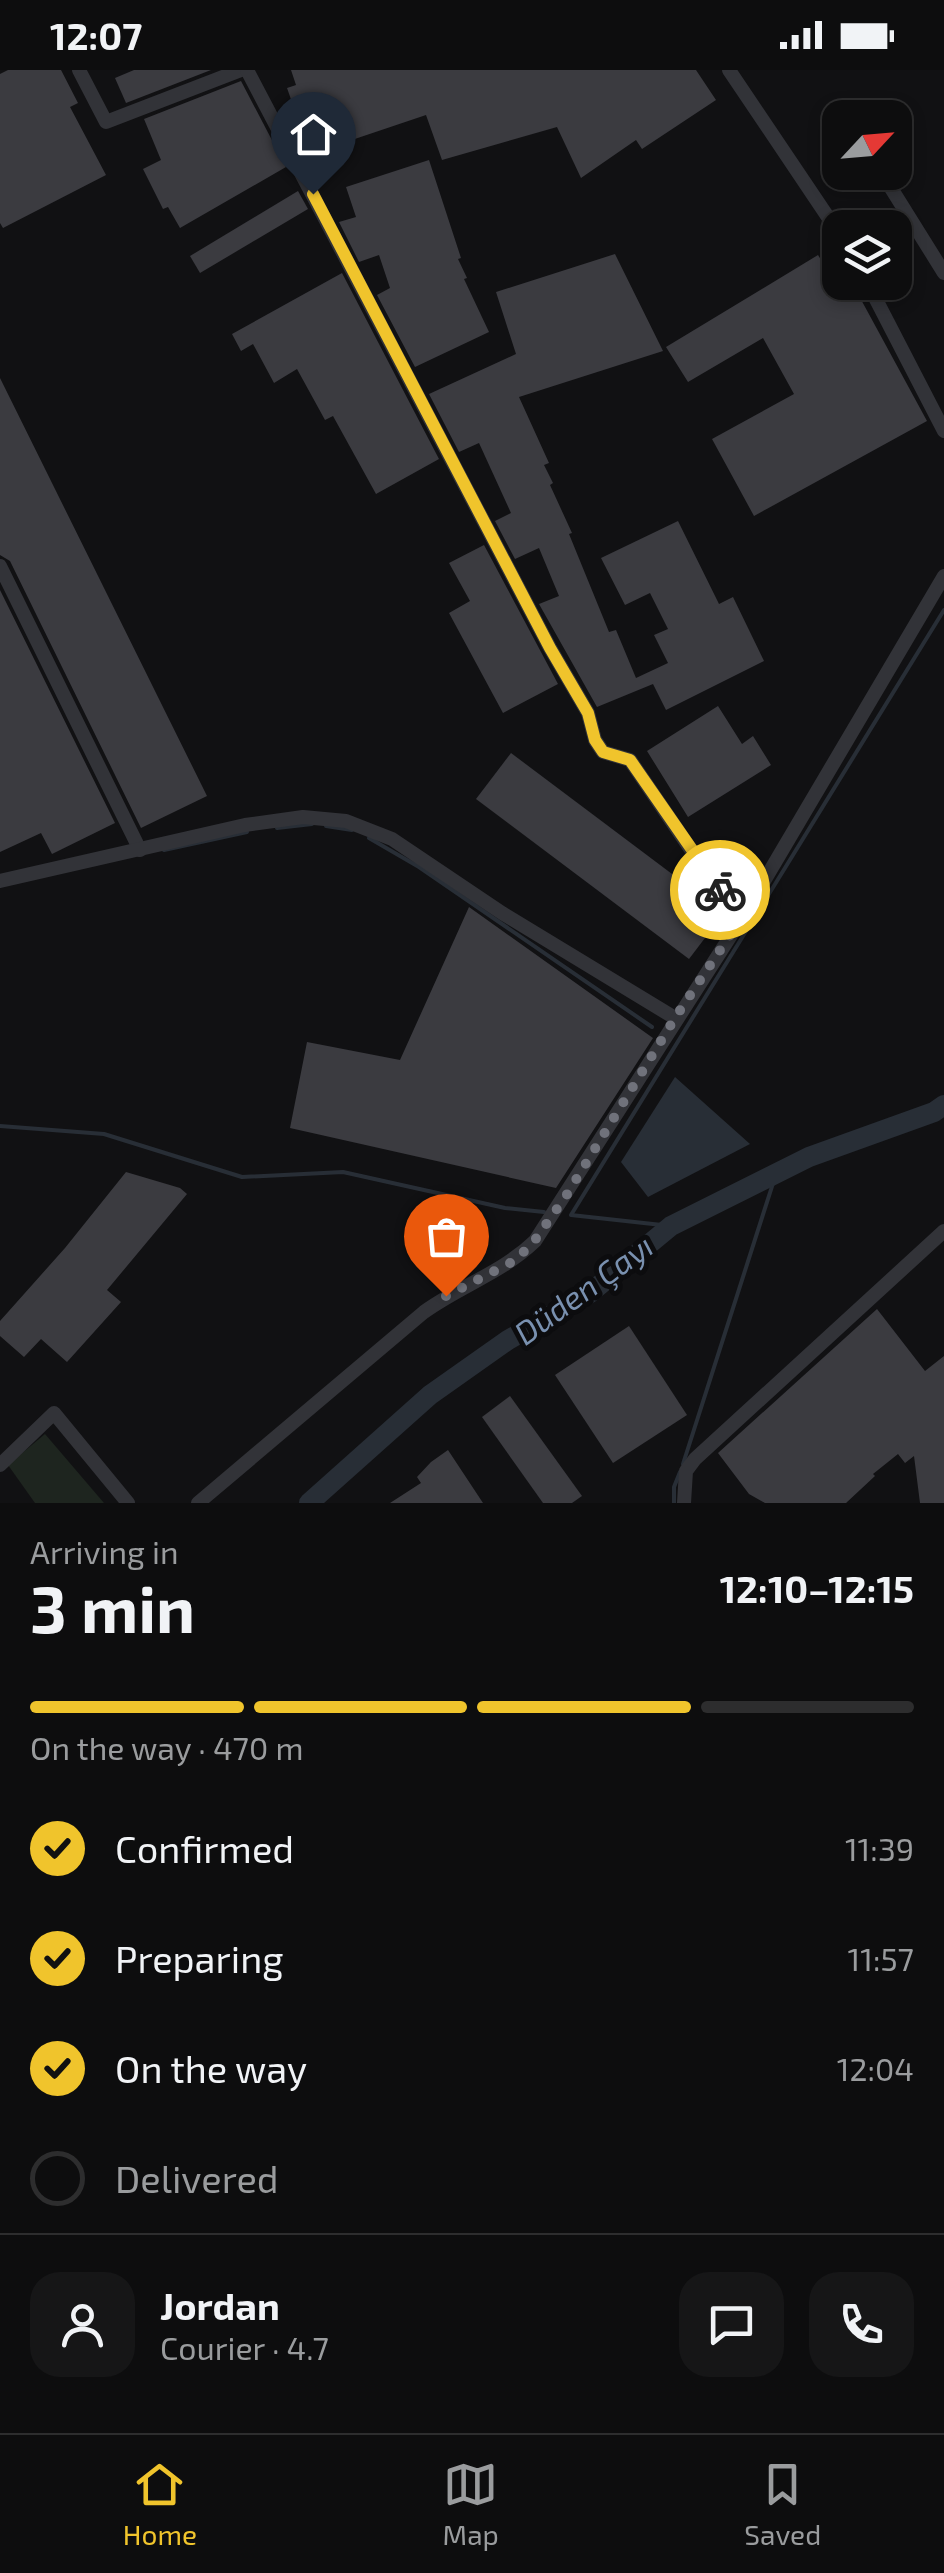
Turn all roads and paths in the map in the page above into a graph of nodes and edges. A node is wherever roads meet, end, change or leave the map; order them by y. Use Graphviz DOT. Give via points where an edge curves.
graph roads {
  1 [pos="78,70"];
  2 [pos="244,70"];
  3 [pos="729,70"];
  4 [pos="892,190"];
  5 [pos="823,210"];
  6 [pos="944,273"];
  7 [pos="876,300"];
  8 [pos="944,432"];
  9 [pos="0,566"];
  10 [pos="944,576"];
  11 [pos="140,850"];
  12 [pos="0,882"];
  13 [pos="744,914"];
  14 [pos="675,1018"];
  15 [pos="944,1232"];
  16 [pos="0,1465"];
  17 [pos="128,1503"];
  18 [pos="198,1503"];
  19 [pos="684,1503"];
  1 -- 2 [label="street" via="106,122"];
  2 -- 13 [label="street" via="588,713 595,740 603,752 630,760 712,882"];
  3 -- 5 [label="street"];
  4 -- 6 [label="street"];
  7 -- 8 [label="street"];
  9 -- 11 [label="street"];
  10 -- 13 [label="street"];
  11 -- 12 [label="street"];
  11 -- 14 [label="street" via="244,824 303,816 346,821 392,839"];
  13 -- 14 [label="street"];
  14 -- 18 [label="street" via="566,1196 516,1260 424,1312"];
  15 -- 19 [label="street" via="695,1459 686,1471"];
  16 -- 17 [label="street" via="54,1413"];
}
